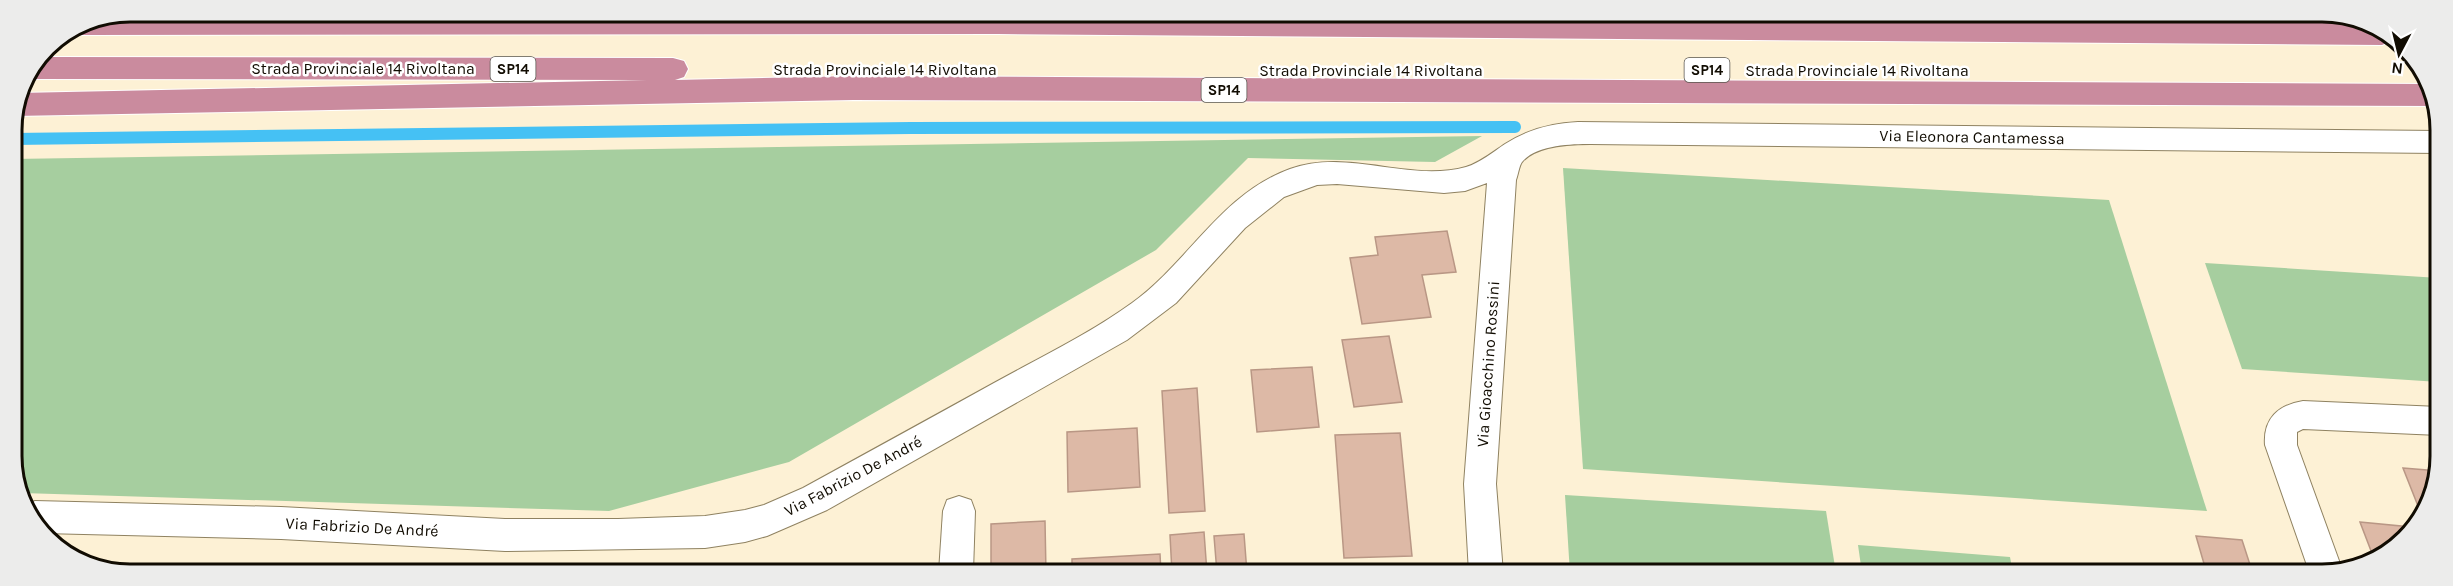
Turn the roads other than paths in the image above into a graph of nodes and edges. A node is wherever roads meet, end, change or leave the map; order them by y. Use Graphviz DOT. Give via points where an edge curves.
graph roads {
  1 [pos="1707,22"];
  2 [pos="117,24"];
  3 [pos="1790,30"];
  4 [pos="2370,34"];
  5 [pos="43,68"];
  6 [pos="2414,74"];
  7 [pos="2425,96"];
  8 [pos="26,105"];
  9 [pos="2430,142"];
  10 [pos="1510,157"];
  11 [pos="2430,421"];
  12 [pos="958,511"];
  13 [pos="42,517"];
  14 [pos="1485,563"];
  15 [pos="2323,563"];
  16 [pos="956,564"];
  1 -- 3 [label="highway"];
  2 -- 3 [label="highway" via="998,23"];
  3 -- 4 [label="highway"];
  5 -- 6 [label="highway, Strada Provinciale 14 Rivoltana / SP14"];
  7 -- 8 [label="highway, SP14" via="853,88"];
  9 -- 10 [label="street, Via Eleonora Cantamessa" via="1570,133 1541,138"];
  10 -- 13 [label="street, Via Fabrizio De André" via="1481,174 1449,182 1324,173 1284,184 1239,213 1179,281 1127,324 815,499 745,526 694,532 563,536"];
  10 -- 14 [label="street, Via Gioacchino Rossini" via="1502,180 1483,419 1480,484"];
  11 -- 15 [label="street" via="2303,415 2289,418 2283,424 2281,445"];
  12 -- 16 [label="street"];
}
